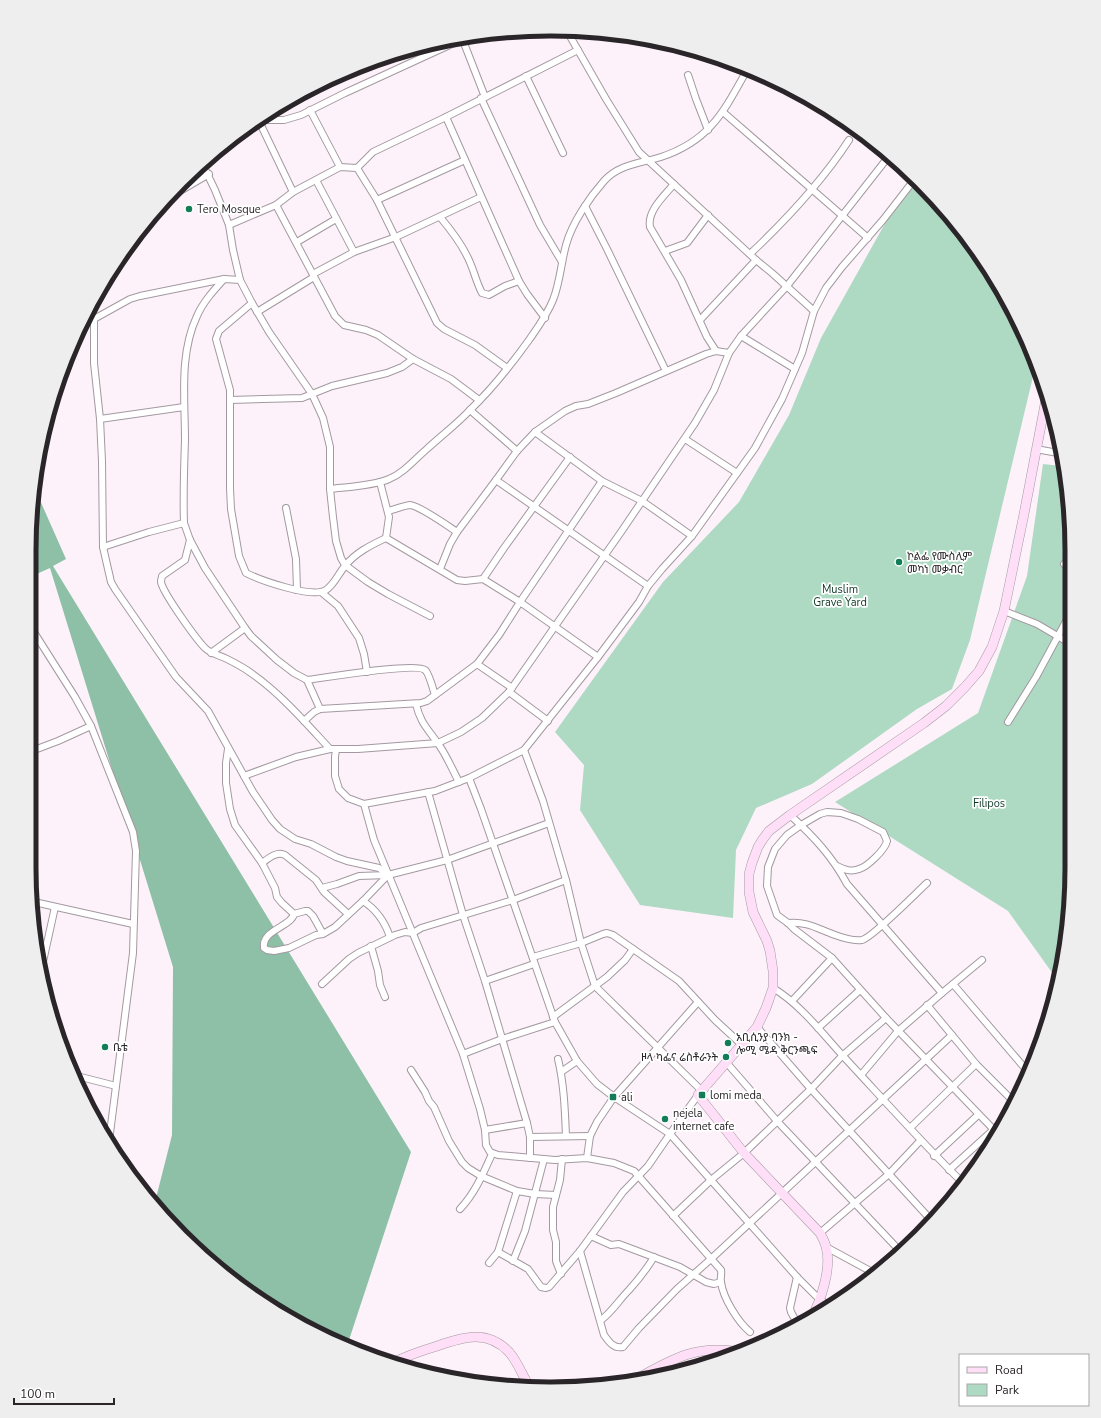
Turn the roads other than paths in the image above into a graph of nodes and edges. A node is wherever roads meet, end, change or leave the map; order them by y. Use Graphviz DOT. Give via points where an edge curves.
graph roads {
  1 [pos="570,37"];
  2 [pos="466,43"];
  3 [pos="444,48"];
  4 [pos="578,50"];
  5 [pos="745,74"];
  6 [pos="688,75"];
  7 [pos="526,76"];
  8 [pos="483,98"];
  9 [pos="310,110"];
  10 [pos="722,112"];
  11 [pos="446,117"];
  12 [pos="270,120"];
  13 [pos="262,125"];
  14 [pos="708,130"];
  15 [pos="848,140"];
  16 [pos="563,153"];
  17 [pos="465,160"];
  18 [pos="648,160"];
  19 [pos="886,160"];
  20 [pos="340,167"];
  21 [pos="357,168"];
  22 [pos="206,169"];
  23 [pos="209,174"];
  24 [pos="316,180"];
  25 [pos="674,184"];
  26 [pos="911,184"];
  27 [pos="187,187"];
  28 [pos="811,190"];
  29 [pos="293,192"];
  30 [pos="481,197"];
  31 [pos="377,200"];
  32 [pos="276,205"];
  33 [pos="585,206"];
  34 [pos="708,215"];
  35 [pos="842,217"];
  36 [pos="440,218"];
  37 [pos="336,220"];
  38 [pos="229,225"];
  39 [pos="396,237"];
  40 [pos="868,238"];
  41 [pos="297,242"];
  42 [pos="664,251"];
  43 [pos="354,252"];
  44 [pos="750,254"];
  45 [pos="756,260"];
  46 [pos="562,262"];
  47 [pos="314,276"];
  48 [pos="224,279"];
  49 [pos="240,280"];
  50 [pos="519,281"];
  51 [pos="787,286"];
  52 [pos="252,304"];
  53 [pos="814,311"];
  54 [pos="256,312"];
  55 [pos="93,315"];
  56 [pos="544,318"];
  57 [pos="94,319"];
  58 [pos="700,320"];
  59 [pos="741,336"];
  60 [pos="716,351"];
  61 [pos="729,353"];
  62 [pos="413,359"];
  63 [pos="507,368"];
  64 [pos="795,369"];
  65 [pos="666,371"];
  66 [pos="312,394"];
  67 [pos="230,400"];
  68 [pos="480,400"];
  69 [pos="184,407"];
  70 [pos="1044,407"];
  71 [pos="470,410"];
  72 [pos="100,419"];
  73 [pos="535,432"];
  74 [pos="685,439"];
  75 [pos="1036,449"];
  76 [pos="517,451"];
  77 [pos="1055,453"];
  78 [pos="570,457"];
  79 [pos="737,473"];
  80 [pos="496,480"];
  81 [pos="602,481"];
  82 [pos="380,482"];
  83 [pos="330,489"];
  84 [pos="642,501"];
  85 [pos="534,506"];
  86 [pos="286,508"];
  87 [pos="388,511"];
  88 [pos="184,523"];
  89 [pos="570,531"];
  90 [pos="457,532"];
  91 [pos="692,536"];
  92 [pos="386,538"];
  93 [pos="190,540"];
  94 [pos="103,548"];
  95 [pos="605,556"];
  96 [pos="345,565"];
  97 [pos="440,569"];
  98 [pos="483,579"];
  99 [pos="648,586"];
  100 [pos="297,590"];
  101 [pos="321,592"];
  102 [pos="520,602"];
  103 [pos="1004,611"];
  104 [pos="430,616"];
  105 [pos="1065,623"];
  106 [pos="555,626"];
  107 [pos="245,628"];
  108 [pos="36,635"];
  109 [pos="1058,636"];
  110 [pos="1065,640"];
  111 [pos="211,653"];
  112 [pos="598,657"];
  113 [pos="477,664"];
  114 [pos="367,672"];
  115 [pos="306,680"];
  116 [pos="511,690"];
  117 [pos="435,695"];
  118 [pos="416,704"];
  119 [pos="320,709"];
  120 [pos="304,721"];
  121 [pos="548,721"];
  122 [pos="1008,722"];
  123 [pos="91,726"];
  124 [pos="438,743"];
  125 [pos="36,749"];
  126 [pos="228,749"];
  127 [pos="333,749"];
  128 [pos="524,750"];
  129 [pos="244,776"];
  130 [pos="469,778"];
  131 [pos="459,782"];
  132 [pos="428,792"];
  133 [pos="364,804"];
  134 [pos="790,815"];
  135 [pos="549,824"];
  136 [pos="801,825"];
  137 [pos="493,844"];
  138 [pos="447,860"];
  139 [pos="262,863"];
  140 [pos="837,866"];
  141 [pos="388,875"];
  142 [pos="566,880"];
  143 [pos="927,883"];
  144 [pos="322,888"];
  145 [pos="513,900"];
  146 [pos="363,901"];
  147 [pos="37,903"];
  148 [pos="56,907"];
  149 [pos="294,914"];
  150 [pos="348,914"];
  151 [pos="463,915"];
  152 [pos="788,923"];
  153 [pos="133,924"];
  154 [pos="882,924"];
  155 [pos="412,933"];
  156 [pos="323,934"];
  157 [pos="390,937"];
  158 [pos="581,943"];
  159 [pos="371,946"];
  160 [pos="633,949"];
  161 [pos="44,957"];
  162 [pos="832,958"];
  163 [pos="982,960"];
  164 [pos="534,961"];
  165 [pos="485,981"];
  166 [pos="322,984"];
  167 [pos="953,984"];
  168 [pos="595,986"];
  169 [pos="773,988"];
  170 [pos="860,990"];
  171 [pos="942,993"];
  172 [pos="385,997"];
  173 [pos="792,1001"];
  174 [pos="698,1002"];
  175 [pos="927,1005"];
  176 [pos="886,1018"];
  177 [pos="554,1019"];
  178 [pos="757,1027"];
  179 [pos="818,1028"];
  180 [pos="898,1031"];
  181 [pos="952,1035"];
  182 [pos="502,1039"];
  183 [pos="742,1044"];
  184 [pos="657,1048"];
  185 [pos="463,1054"];
  186 [pos="842,1056"];
  187 [pos="558,1059"];
  188 [pos="926,1059"];
  189 [pos="577,1061"];
  190 [pos="726,1062"];
  191 [pos="976,1064"];
  192 [pos="1024,1068"];
  193 [pos="411,1070"];
  194 [pos="561,1072"];
  195 [pos="861,1075"];
  196 [pos="81,1077"];
  197 [pos="116,1086"];
  198 [pos="954,1087"];
  199 [pos="811,1089"];
  200 [pos="700,1093"];
  201 [pos="614,1097"];
  202 [pos="1010,1098"];
  203 [pos="882,1100"];
  204 [pos="978,1115"];
  205 [pos="777,1121"];
  206 [pos="527,1123"];
  207 [pos="910,1128"];
  208 [pos="993,1129"];
  209 [pos="485,1130"];
  210 [pos="850,1131"];
  211 [pos="110,1133"];
  212 [pos="670,1134"];
  213 [pos="566,1136"];
  214 [pos="590,1136"];
  215 [pos="989,1136"];
  216 [pos="530,1137"];
  217 [pos="920,1141"];
  218 [pos="744,1153"];
  219 [pos="492,1154"];
  220 [pos="934,1156"];
  221 [pos="530,1158"];
  222 [pos="587,1158"];
  223 [pos="544,1159"];
  224 [pos="562,1159"];
  225 [pos="816,1162"];
  226 [pos="949,1170"];
  227 [pos="888,1174"];
  228 [pos="481,1176"];
  229 [pos="639,1176"];
  230 [pos="712,1180"];
  231 [pos="960,1180"];
  232 [pos="517,1191"];
  233 [pos="782,1192"];
  234 [pos="535,1194"];
  235 [pos="556,1195"];
  236 [pos="854,1203"];
  237 [pos="460,1210"];
  238 [pos="673,1216"];
  239 [pos="928,1217"];
  240 [pos="750,1224"];
  241 [pos="820,1233"];
  242 [pos="591,1236"];
  243 [pos="826,1248"];
  244 [pos="897,1248"];
  245 [pos="580,1251"];
  246 [pos="498,1252"];
  247 [pos="654,1258"];
  248 [pos="712,1258"];
  249 [pos="513,1261"];
  250 [pos="489,1263"];
  251 [pos="870,1271"];
  252 [pos="561,1274"];
  253 [pos="694,1275"];
  254 [pos="797,1277"];
  255 [pos="721,1282"];
  256 [pos="820,1300"];
  257 [pos="824,1302"];
  258 [pos="816,1308"];
  259 [pos="601,1320"];
  260 [pos="795,1320"];
  261 [pos="750,1332"];
  262 [pos="725,1351"];
  263 [pos="400,1359"];
  264 [pos="649,1372"];
  265 [pos="527,1381"];
  1 -- 4 [label="street"];
  2 -- 8 [label="street"];
  3 -- 9 [label="street"];
  4 -- 7 [label="street"];
  4 -- 18 [label="street" via="626,133"];
  5 -- 10 [label="street"];
  6 -- 14 [label="street"];
  7 -- 8 [label="street"];
  7 -- 16 [label="street"];
  8 -- 11 [label="street"];
  8 -- 46 [label="street" via="540,226"];
  9 -- 12 [label="street" via="294,118"];
  9 -- 20 [label="street"];
  10 -- 14 [label="street"];
  10 -- 28 [label="street"];
  11 -- 17 [label="street"];
  11 -- 21 [label="street" via="373,152"];
  13 -- 29 [label="street"];
  14 -- 18 [label="street" via="682,147"];
  15 -- 28 [label="street"];
  17 -- 30 [label="street"];
  17 -- 31 [label="street"];
  18 -- 25 [label="street"];
  18 -- 33 [label="street" via="612,174 604,180"];
  19 -- 35 [label="street"];
  20 -- 21 [label="street"];
  20 -- 24 [label="street"];
  21 -- 31 [label="street"];
  22 -- 23 [label="street"];
  23 -- 27 [label="street"];
  23 -- 38 [label="street"];
  24 -- 29 [label="street"];
  24 -- 37 [label="street"];
  25 -- 34 [label="street"];
  25 -- 42 [label="street" via="652,212 650,219 650,227"];
  26 -- 40 [label="street"];
  28 -- 35 [label="street"];
  28 -- 44 [label="street"];
  29 -- 32 [label="street"];
  30 -- 36 [label="street"];
  30 -- 50 [label="street"];
  31 -- 39 [label="street"];
  32 -- 38 [label="street"];
  32 -- 41 [label="street"];
  33 -- 46 [label="street" via="572,229"];
  33 -- 65 [label="street"];
  34 -- 42 [label="street" via="687,243"];
  34 -- 44 [label="street"];
  35 -- 40 [label="street"];
  35 -- 51 [label="street"];
  36 -- 39 [label="street"];
  36 -- 50 [label="street" via="455,234 482,293 489,294"];
  37 -- 41 [label="street"];
  37 -- 43 [label="street"];
  38 -- 49 [label="street"];
  39 -- 43 [label="street"];
  39 -- 63 [label="street" via="441,327 475,345"];
  40 -- 53 [label="street" via="834,276"];
  41 -- 47 [label="street"];
  42 -- 58 [label="street"];
  43 -- 47 [label="street"];
  44 -- 45 [label="street"];
  45 -- 51 [label="street"];
  45 -- 58 [label="street"];
  46 -- 56 [label="street" via="556,293"];
  47 -- 54 [label="street"];
  47 -- 62 [label="street" via="340,322 378,335"];
  48 -- 49 [label="street"];
  48 -- 57 [label="street" via="130,299"];
  48 -- 69 [label="street" via="201,308 192,329 185,361"];
  49 -- 52 [label="street"];
  50 -- 56 [label="street"];
  51 -- 53 [label="street"];
  51 -- 59 [label="street"];
  52 -- 54 [label="street"];
  52 -- 67 [label="street" via="218,331 217,335"];
  53 -- 64 [label="street"];
  54 -- 66 [label="street"];
  55 -- 57 [label="street"];
  56 -- 63 [label="street"];
  57 -- 72 [label="street" via="94,363"];
  58 -- 60 [label="street"];
  59 -- 61 [label="street"];
  59 -- 64 [label="street"];
  60 -- 61 [label="street"];
  60 -- 65 [label="street"];
  61 -- 74 [label="street" via="714,390"];
  62 -- 66 [label="street" via="387,373 332,386"];
  62 -- 68 [label="street" via="450,378"];
  63 -- 68 [label="street"];
  64 -- 79 [label="street" via="765,431"];
  65 -- 73 [label="street" via="588,404 576,406"];
  66 -- 67 [label="street" via="295,399"];
  66 -- 83 [label="street" via="328,434"];
  67 -- 100 [label="street" via="231,509 239,556 246,573"];
  68 -- 71 [label="street"];
  69 -- 72 [label="street"];
  69 -- 88 [label="street"];
  70 -- 75 [label="street"];
  71 -- 76 [label="street"];
  71 -- 82 [label="street" via="396,476"];
  72 -- 94 [label="street"];
  73 -- 76 [label="street"];
  73 -- 78 [label="street"];
  74 -- 79 [label="street"];
  74 -- 84 [label="street"];
  75 -- 77 [label="street"];
  75 -- 103 [label="street"];
  76 -- 80 [label="street"];
  78 -- 81 [label="street"];
  78 -- 85 [label="street"];
  79 -- 91 [label="street"];
  80 -- 85 [label="street"];
  80 -- 90 [label="street"];
  81 -- 84 [label="street"];
  81 -- 89 [label="street"];
  82 -- 83 [label="street"];
  82 -- 87 [label="street"];
  83 -- 96 [label="street" via="336,541"];
  84 -- 91 [label="street"];
  84 -- 95 [label="street"];
  85 -- 89 [label="street"];
  85 -- 98 [label="street"];
  86 -- 100 [label="street" via="296,558"];
  87 -- 90 [label="street" via="412,506"];
  87 -- 92 [label="street"];
  88 -- 93 [label="street"];
  88 -- 94 [label="street"];
  89 -- 95 [label="street"];
  89 -- 102 [label="street"];
  90 -- 97 [label="street"];
  91 -- 99 [label="street"];
  92 -- 96 [label="street" via="361,552"];
  92 -- 97 [label="street"];
  93 -- 107 [label="street" via="205,568"];
  93 -- 111 [label="street" via="185,560 162,576 161,581 188,627"];
  94 -- 126 [label="street" via="112,582 120,598 176,677 208,711"];
  95 -- 99 [label="street"];
  95 -- 106 [label="street"];
  96 -- 101 [label="street" via="332,585"];
  96 -- 104 [label="street" via="368,582"];
  97 -- 98 [label="street" via="457,580"];
  98 -- 102 [label="street"];
  99 -- 112 [label="street"];
  100 -- 101 [label="street"];
  101 -- 114 [label="street" via="338,606 359,638"];
  102 -- 106 [label="street"];
  102 -- 113 [label="street"];
  103 -- 109 [label="street" via="1037,624"];
  103 -- 134 [label="street" via="985,662 956,697"];
  105 -- 109 [label="street"];
  106 -- 112 [label="street"];
  106 -- 116 [label="street"];
  107 -- 111 [label="street"];
  107 -- 115 [label="street" via="277,660"];
  108 -- 123 [label="street"];
  109 -- 110 [label="street"];
  109 -- 122 [label="street"];
  111 -- 120 [label="street" via="226,658 250,672"];
  112 -- 121 [label="street"];
  113 -- 116 [label="street"];
  113 -- 117 [label="street"];
  114 -- 115 [label="street"];
  114 -- 117 [label="street" via="420,667 426,672"];
  115 -- 119 [label="street"];
  116 -- 121 [label="street"];
  116 -- 124 [label="street" via="482,718"];
  117 -- 118 [label="street"];
  118 -- 119 [label="street"];
  118 -- 124 [label="street" via="422,724"];
  119 -- 120 [label="street"];
  120 -- 127 [label="street"];
  121 -- 128 [label="street"];
  123 -- 125 [label="street"];
  123 -- 153 [label="street" via="130,823 135,842 136,894"];
  124 -- 127 [label="street"];
  124 -- 131 [label="street"];
  126 -- 129 [label="street"];
  126 -- 139 [label="street" via="226,784 234,825"];
  127 -- 129 [label="street" via="296,757"];
  127 -- 133 [label="street" via="336,784 343,794"];
  128 -- 130 [label="street"];
  128 -- 135 [label="street"];
  129 -- 141 [label="street" via="272,820 286,834 336,857 379,868"];
  130 -- 131 [label="street"];
  130 -- 137 [label="street"];
  131 -- 132 [label="street"];
  132 -- 133 [label="street"];
  132 -- 138 [label="street"];
  133 -- 141 [label="street" via="374,840"];
  134 -- 136 [label="street"];
  134 -- 169 [label="street" via="763,839 749,874 751,903 770,951"];
  135 -- 137 [label="street"];
  135 -- 142 [label="street"];
  136 -- 140 [label="street"];
  136 -- 140 [label="street" via="820,814 833,812 850,815 883,832 887,843 873,860 860,869 847,870"];
  136 -- 152 [label="street" via="787,835 775,849 768,867 767,886 777,915"];
  137 -- 138 [label="street"];
  137 -- 145 [label="street"];
  138 -- 141 [label="street"];
  138 -- 151 [label="street"];
  139 -- 144 [label="street" via="276,854 282,854 316,880"];
  139 -- 149 [label="street" via="277,897"];
  140 -- 154 [label="street" via="847,884"];
  141 -- 144 [label="street" via="359,876"];
  141 -- 146 [label="street"];
  141 -- 155 [label="street"];
  142 -- 145 [label="street"];
  142 -- 158 [label="street"];
  143 -- 154 [label="street"];
  144 -- 150 [label="street"];
  145 -- 151 [label="street"];
  145 -- 164 [label="street"];
  146 -- 150 [label="street"];
  146 -- 157 [label="street" via="383,921"];
  147 -- 148 [label="street"];
  148 -- 153 [label="street"];
  148 -- 161 [label="street"];
  149 -- 156 [label="street" via="308,911"];
  149 -- 156 [label="street" via="292,919 267,937 264,948 274,951 289,948"];
  150 -- 156 [label="street" via="335,927"];
  151 -- 155 [label="street"];
  151 -- 165 [label="street"];
  152 -- 154 [label="street" via="804,923 857,940 866,939"];
  152 -- 162 [label="street"];
  153 -- 197 [label="street" via="133,953"];
  154 -- 171 [label="street"];
  155 -- 157 [label="street"];
  155 -- 185 [label="street"];
  157 -- 159 [label="street"];
  158 -- 160 [label="street" via="603,934 610,934"];
  158 -- 164 [label="street"];
  158 -- 168 [label="street"];
  159 -- 166 [label="street" via="349,959"];
  159 -- 172 [label="street"];
  160 -- 168 [label="street" via="616,969"];
  160 -- 174 [label="street" via="679,981"];
  162 -- 170 [label="street"];
  162 -- 173 [label="street"];
  163 -- 167 [label="street"];
  164 -- 165 [label="street"];
  164 -- 177 [label="street"];
  165 -- 182 [label="street"];
  167 -- 171 [label="street"];
  167 -- 192 [label="street"];
  168 -- 177 [label="street"];
  168 -- 184 [label="street"];
  169 -- 173 [label="street"];
  169 -- 178 [label="street"];
  170 -- 176 [label="street"];
  170 -- 179 [label="street"];
  171 -- 175 [label="street"];
  173 -- 179 [label="street"];
  174 -- 183 [label="street"];
  174 -- 184 [label="street"];
  175 -- 180 [label="street"];
  175 -- 181 [label="street"];
  176 -- 180 [label="street"];
  176 -- 186 [label="street"];
  177 -- 182 [label="street"];
  177 -- 189 [label="street"];
  178 -- 183 [label="street"];
  178 -- 199 [label="street"];
  179 -- 186 [label="street"];
  180 -- 188 [label="street"];
  180 -- 195 [label="street"];
  181 -- 188 [label="street"];
  181 -- 191 [label="street"];
  182 -- 185 [label="street"];
  182 -- 206 [label="street"];
  183 -- 190 [label="street"];
  184 -- 200 [label="street"];
  184 -- 201 [label="street"];
  185 -- 209 [label="street"];
  186 -- 195 [label="street"];
  186 -- 199 [label="street"];
  187 -- 194 [label="street"];
  188 -- 198 [label="street"];
  188 -- 203 [label="street"];
  189 -- 194 [label="street"];
  189 -- 201 [label="street" via="597,1084"];
  190 -- 200 [label="street"];
  190 -- 205 [label="street"];
  191 -- 198 [label="street"];
  191 -- 202 [label="street"];
  193 -- 228 [label="street" via="434,1107 449,1141 462,1162"];
  194 -- 213 [label="street"];
  195 -- 203 [label="street"];
  196 -- 197 [label="street"];
  197 -- 211 [label="street"];
  198 -- 204 [label="street"];
  198 -- 207 [label="street"];
  199 -- 205 [label="street"];
  199 -- 210 [label="street"];
  200 -- 212 [label="street"];
  200 -- 218 [label="street"];
  201 -- 212 [label="street"];
  201 -- 214 [label="street"];
  203 -- 207 [label="street"];
  203 -- 210 [label="street"];
  204 -- 208 [label="street"];
  204 -- 220 [label="street"];
  205 -- 218 [label="street"];
  205 -- 225 [label="street"];
  206 -- 209 [label="street"];
  206 -- 216 [label="street"];
  207 -- 217 [label="street"];
  209 -- 219 [label="street" via="487,1149"];
  210 -- 225 [label="street"];
  210 -- 227 [label="street"];
  212 -- 229 [label="street"];
  212 -- 230 [label="street"];
  213 -- 214 [label="street"];
  213 -- 216 [label="street"];
  214 -- 222 [label="street"];
  215 -- 226 [label="street"];
  216 -- 221 [label="street"];
  217 -- 220 [label="street"];
  217 -- 227 [label="street"];
  218 -- 230 [label="street"];
  218 -- 233 [label="street"];
  219 -- 221 [label="street"];
  219 -- 228 [label="street"];
  220 -- 226 [label="street"];
  221 -- 223 [label="street"];
  222 -- 224 [label="street"];
  222 -- 229 [label="street" via="624,1166"];
  223 -- 224 [label="street"];
  223 -- 234 [label="street"];
  224 -- 235 [label="street"];
  225 -- 233 [label="street"];
  225 -- 236 [label="street"];
  226 -- 231 [label="street"];
  227 -- 236 [label="street"];
  227 -- 239 [label="street"];
  228 -- 232 [label="street"];
  228 -- 237 [label="street" via="479,1184"];
  229 -- 238 [label="street"];
  229 -- 242 [label="street"];
  230 -- 238 [label="street"];
  230 -- 240 [label="street"];
  232 -- 234 [label="street"];
  232 -- 246 [label="street"];
  233 -- 240 [label="street"];
  233 -- 241 [label="street"];
  234 -- 235 [label="street"];
  234 -- 249 [label="street" via="525,1231"];
  235 -- 252 [label="street" via="553,1206 554,1230 556,1261"];
  236 -- 241 [label="street"];
  236 -- 244 [label="street"];
  238 -- 248 [label="street"];
  240 -- 248 [label="street"];
  240 -- 254 [label="street"];
  241 -- 243 [label="street"];
  242 -- 245 [label="street"];
  242 -- 247 [label="street" via="605,1244 619,1244"];
  243 -- 251 [label="street"];
  243 -- 256 [label="street" via="827,1264"];
  245 -- 252 [label="street"];
  245 -- 259 [label="street"];
  246 -- 249 [label="street"];
  246 -- 250 [label="street"];
  247 -- 253 [label="street"];
  247 -- 259 [label="street" via="637,1282"];
  248 -- 253 [label="street"];
  248 -- 255 [label="street" via="721,1270"];
  249 -- 252 [label="street" via="528,1269 543,1288 549,1287"];
  253 -- 255 [label="street" via="706,1282"];
  253 -- 259 [label="street" via="660,1305 623,1347 616,1347 609,1342 604,1335"];
  254 -- 256 [label="street"];
  254 -- 260 [label="street" via="790,1308"];
  255 -- 261 [label="street" via="739,1322"];
  256 -- 257 [label="street"];
  256 -- 258 [label="street"];
  262 -- 264 [label="street" via="694,1352"];
  263 -- 265 [label="street" via="462,1338 482,1337 496,1342 509,1352"];
}
